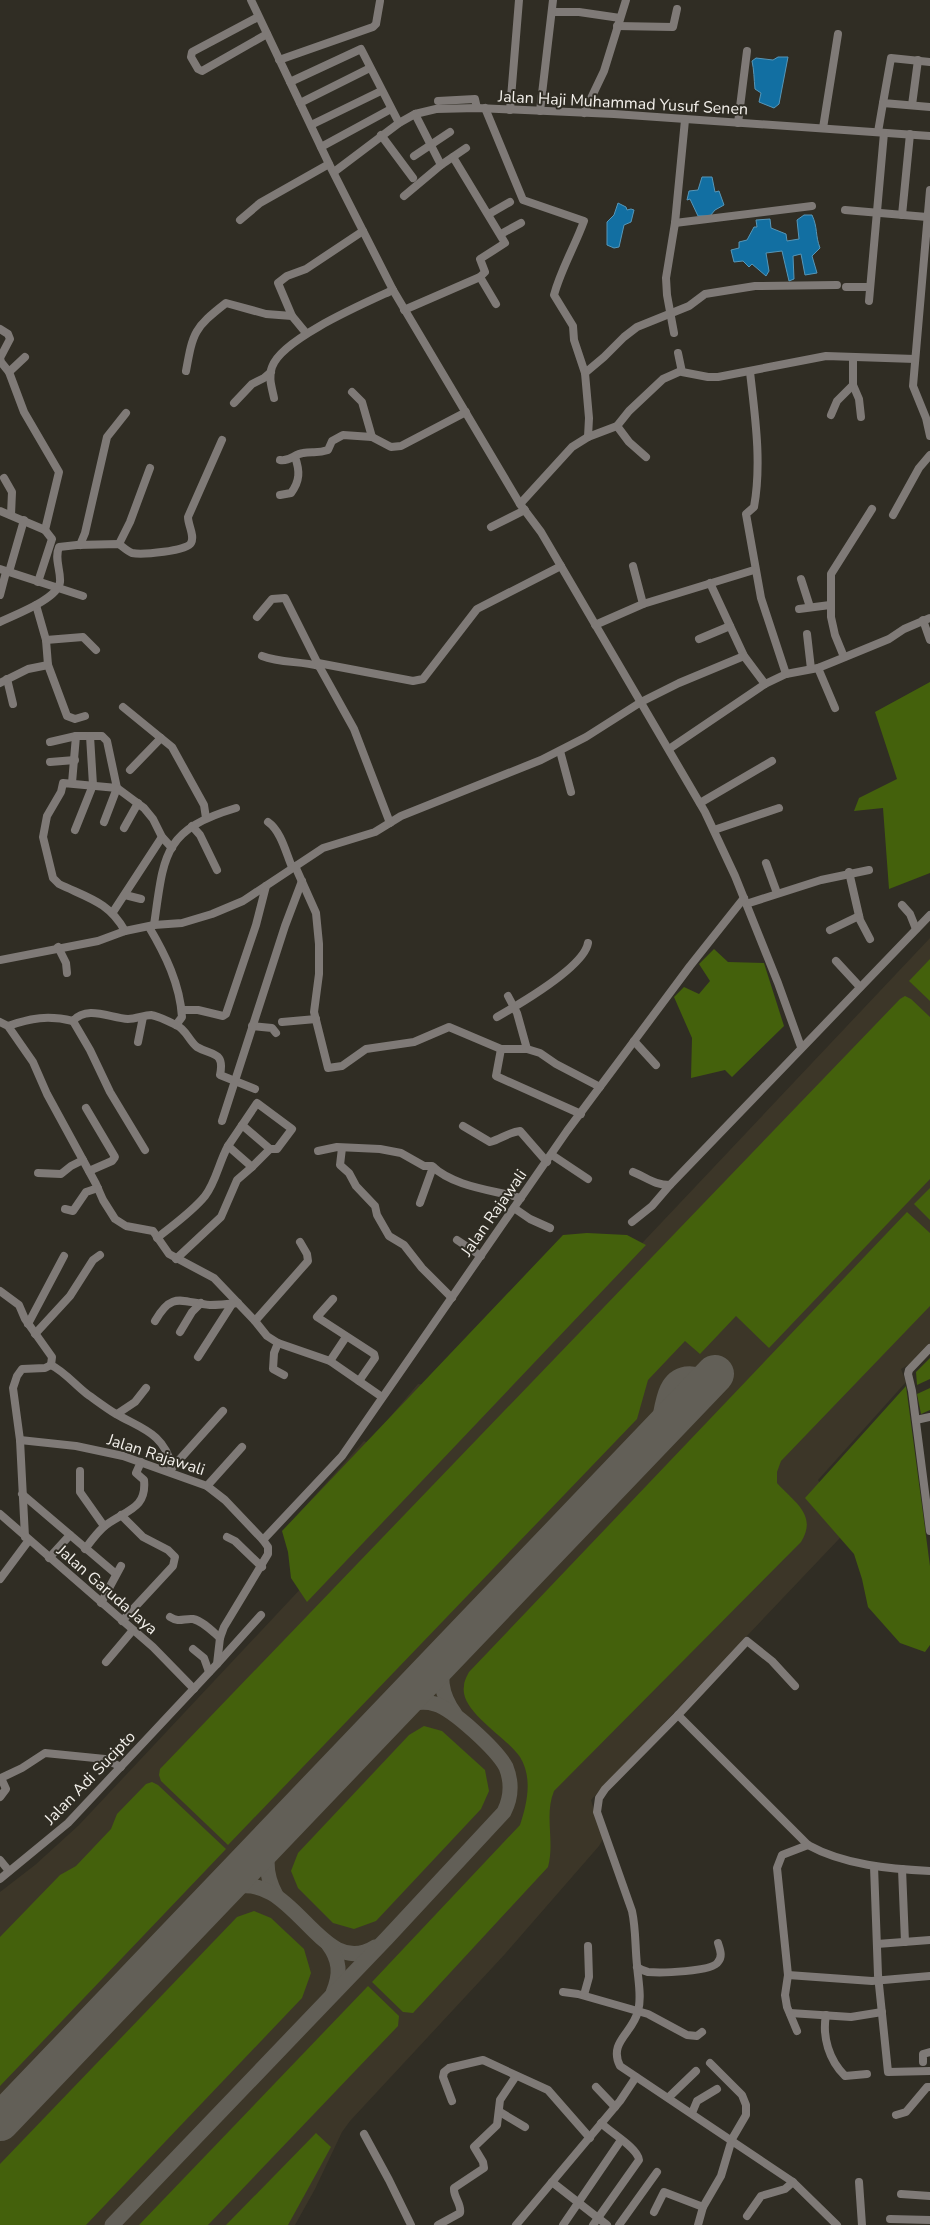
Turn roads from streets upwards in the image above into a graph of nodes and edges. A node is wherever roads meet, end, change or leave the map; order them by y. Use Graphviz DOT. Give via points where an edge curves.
graph roads {
  1 [pos="251,0"];
  2 [pos="519,0"];
  3 [pos="553,0"];
  4 [pos="626,0"];
  5 [pos="380,1"];
  6 [pos="677,9"];
  7 [pos="552,12"];
  8 [pos="258,17"];
  9 [pos="620,18"];
  10 [pos="617,26"];
  11 [pos="267,34"];
  12 [pos="838,34"];
  13 [pos="747,51"];
  14 [pos="279,60"];
  15 [pos="918,60"];
  16 [pos="930,62"];
  17 [pos="370,68"];
  18 [pos="290,82"];
  19 [pos="381,91"];
  20 [pos="438,101"];
  21 [pos="300,103"];
  22 [pos="884,103"];
  23 [pos="912,105"];
  24 [pos="930,107"];
  25 [pos="481,108"];
  26 [pos="391,109"];
  27 [pos="510,110"];
  28 [pos="540,111"];
  29 [pos="584,113"];
  30 [pos="415,114"];
  31 [pos="685,120"];
  32 [pos="399,123"];
  33 [pos="738,123"];
  34 [pos="311,125"];
  35 [pos="823,128"];
  36 [pos="450,132"];
  37 [pos="881,132"];
  38 [pos="910,134"];
  39 [pos="381,135"];
  40 [pos="930,136"];
  41 [pos="430,144"];
  42 [pos="321,146"];
  43 [pos="466,148"];
  44 [pos="414,156"];
  45 [pos="453,157"];
  46 [pos="329,164"];
  47 [pos="441,165"];
  48 [pos="334,172"];
  49 [pos="413,178"];
  50 [pos="930,190"];
  51 [pos="404,196"];
  52 [pos="510,202"];
  53 [pos="812,206"];
  54 [pos="845,210"];
  55 [pos="877,213"];
  56 [pos="489,214"];
  57 [pos="902,215"];
  58 [pos="927,217"];
  59 [pos="240,220"];
  60 [pos="521,223"];
  61 [pos="675,223"];
  62 [pos="363,231"];
  63 [pos="501,234"];
  64 [pos="480,276"];
  65 [pos="837,285"];
  66 [pos="846,287"];
  67 [pos="870,287"];
  68 [pos="393,290"];
  69 [pos="869,301"];
  70 [pos="496,304"];
  71 [pos="404,310"];
  72 [pos="671,313"];
  73 [pos="292,316"];
  74 [pos="0,329"];
  75 [pos="306,333"];
  76 [pos="674,333"];
  77 [pos="678,353"];
  78 [pos="25,357"];
  79 [pos="853,358"];
  80 [pos="915,359"];
  81 [pos="186,371"];
  82 [pos="681,371"];
  83 [pos="9,372"];
  84 [pos="271,372"];
  85 [pos="750,372"];
  86 [pos="585,373"];
  87 [pos="853,385"];
  88 [pos="352,392"];
  89 [pos="274,398"];
  90 [pos="234,403"];
  91 [pos="466,412"];
  92 [pos="126,413"];
  93 [pos="831,415"];
  94 [pos="861,417"];
  95 [pos="617,426"];
  96 [pos="930,436"];
  97 [pos="372,437"];
  98 [pos="588,437"];
  99 [pos="222,440"];
  100 [pos="930,455"];
  101 [pos="295,457"];
  102 [pos="646,458"];
  103 [pos="280,460"];
  104 [pos="150,468"];
  105 [pos="4,478"];
  106 [pos="280,495"];
  107 [pos="523,507"];
  108 [pos="872,509"];
  109 [pos="0,511"];
  110 [pos="11,516"];
  111 [pos="893,516"];
  112 [pos="24,520"];
  113 [pos="491,527"];
  114 [pos="45,530"];
  115 [pos="52,539"];
  116 [pos="120,544"];
  117 [pos="80,545"];
  118 [pos="58,548"];
  119 [pos="560,566"];
  120 [pos="633,566"];
  121 [pos="754,570"];
  122 [pos="5,571"];
  123 [pos="802,579"];
  124 [pos="38,582"];
  125 [pos="710,583"];
  126 [pos="57,589"];
  127 [pos="0,595"];
  128 [pos="83,596"];
  129 [pos="643,604"];
  130 [pos="36,605"];
  131 [pos="830,606"];
  132 [pos="810,607"];
  133 [pos="799,609"];
  134 [pos="257,617"];
  135 [pos="927,619"];
  136 [pos="0,622"];
  137 [pos="596,625"];
  138 [pos="730,626"];
  139 [pos="807,634"];
  140 [pos="699,639"];
  141 [pos="46,640"];
  142 [pos="930,640"];
  143 [pos="96,650"];
  144 [pos="262,656"];
  145 [pos="744,656"];
  146 [pos="844,657"];
  147 [pos="48,665"];
  148 [pos="318,665"];
  149 [pos="815,668"];
  150 [pos="786,674"];
  151 [pos="4,681"];
  152 [pos="765,684"];
  153 [pos="641,702"];
  154 [pos="13,704"];
  155 [pos="123,707"];
  156 [pos="835,708"];
  157 [pos="85,716"];
  158 [pos="76,736"];
  159 [pos="90,736"];
  160 [pos="161,738"];
  161 [pos="50,742"];
  162 [pos="669,749"];
  163 [pos="560,751"];
  164 [pos="75,760"];
  165 [pos="772,761"];
  166 [pos="50,762"];
  167 [pos="130,770"];
  168 [pos="72,783"];
  169 [pos="93,785"];
  170 [pos="117,788"];
  171 [pos="571,792"];
  172 [pos="138,803"];
  173 [pos="700,803"];
  174 [pos="236,808"];
  175 [pos="779,808"];
  176 [pos="206,818"];
  177 [pos="104,822"];
  178 [pos="268,822"];
  179 [pos="390,823"];
  180 [pos="192,826"];
  181 [pos="124,828"];
  182 [pos="75,830"];
  183 [pos="714,830"];
  184 [pos="162,837"];
  185 [pos="172,848"];
  186 [pos="766,863"];
  187 [pos="293,867"];
  188 [pos="218,870"];
  189 [pos="869,870"];
  190 [pos="849,872"];
  191 [pos="302,881"];
  192 [pos="266,886"];
  193 [pos="777,893"];
  194 [pos="125,895"];
  195 [pos="141,899"];
  196 [pos="745,901"];
  197 [pos="902,905"];
  198 [pos="113,912"];
  199 [pos="930,915"];
  200 [pos="859,916"];
  201 [pos="151,926"];
  202 [pos="916,929"];
  203 [pos="830,930"];
  204 [pos="125,931"];
  205 [pos="870,939"];
  206 [pos="588,943"];
  207 [pos="58,947"];
  208 [pos="0,960"];
  209 [pos="836,961"];
  210 [pos="67,973"];
  211 [pos="860,988"];
  212 [pos="508,996"];
  213 [pos="514,1008"];
  214 [pos="182,1010"];
  215 [pos="143,1017"];
  216 [pos="497,1017"];
  217 [pos="316,1019"];
  218 [pos="73,1021"];
  219 [pos="0,1022"];
  220 [pos="282,1022"];
  221 [pos="176,1025"];
  222 [pos="8,1026"];
  223 [pos="252,1026"];
  224 [pos="276,1033"];
  225 [pos="634,1041"];
  226 [pos="138,1042"];
  227 [pos="802,1048"];
  228 [pos="500,1049"];
  229 [pos="527,1050"];
  230 [pos="656,1065"];
  231 [pos="234,1082"];
  232 [pos="600,1087"];
  233 [pos="255,1089"];
  234 [pos="86,1108"];
  235 [pos="580,1114"];
  236 [pos="222,1121"];
  237 [pos="242,1125"];
  238 [pos="463,1126"];
  239 [pos="228,1146"];
  240 [pos="342,1148"];
  241 [pos="270,1149"];
  242 [pos="145,1150"];
  243 [pos="318,1150"];
  244 [pos="549,1159"];
  245 [pos="83,1160"];
  246 [pos="252,1167"];
  247 [pos="433,1167"];
  248 [pos="89,1171"];
  249 [pos="634,1172"];
  250 [pos="38,1173"];
  251 [pos="588,1179"];
  252 [pos="670,1185"];
  253 [pos="98,1188"];
  254 [pos="522,1198"];
  255 [pos="420,1203"];
  256 [pos="514,1208"];
  257 [pos="65,1209"];
  258 [pos="632,1222"];
  259 [pos="550,1228"];
  260 [pos="157,1238"];
  261 [pos="457,1240"];
  262 [pos="300,1242"];
  263 [pos="100,1255"];
  264 [pos="64,1256"];
  265 [pos="481,1256"];
  266 [pos="176,1259"];
  267 [pos="0,1291"];
  268 [pos="452,1298"];
  269 [pos="333,1299"];
  270 [pos="201,1303"];
  271 [pos="235,1304"];
  272 [pos="155,1320"];
  273 [pos="255,1321"];
  274 [pos="28,1324"];
  275 [pos="180,1332"];
  276 [pos="35,1334"];
  277 [pos="346,1337"];
  278 [pos="278,1343"];
  279 [pos="930,1348"];
  280 [pos="198,1357"];
  281 [pos="330,1361"];
  282 [pos="51,1365"];
  283 [pos="284,1375"];
  284 [pos="359,1381"];
  285 [pos="146,1388"];
  286 [pos="382,1398"];
  287 [pos="223,1411"];
  288 [pos="117,1414"];
  289 [pos="930,1417"];
  290 [pos="916,1420"];
  291 [pos="20,1440"];
  292 [pos="242,1447"];
  293 [pos="142,1462"];
  294 [pos="171,1469"];
  295 [pos="80,1471"];
  296 [pos="207,1486"];
  297 [pos="22,1494"];
  298 [pos="928,1507"];
  299 [pos="0,1514"];
  300 [pos="121,1515"];
  301 [pos="104,1526"];
  302 [pos="930,1531"];
  303 [pos="70,1535"];
  304 [pos="228,1537"];
  305 [pos="27,1539"];
  306 [pos="263,1540"];
  307 [pos="85,1549"];
  308 [pos="49,1558"];
  309 [pos="121,1566"];
  310 [pos="262,1567"];
  311 [pos="2,1573"];
  312 [pos="116,1574"];
  313 [pos="100,1603"];
  314 [pos="261,1615"];
  315 [pos="170,1617"];
  316 [pos="122,1621"];
  317 [pos="133,1630"];
  318 [pos="220,1638"];
  319 [pos="193,1649"];
  320 [pos="106,1662"];
  321 [pos="217,1664"];
  322 [pos="209,1672"];
  323 [pos="795,1686"];
  324 [pos="194,1689"];
  325 [pos="678,1715"];
  326 [pos="121,1767"];
  327 [pos="0,1797"];
  328 [pos="808,1845"];
  329 [pos="0,1860"];
  330 [pos="874,1866"];
  331 [pos="902,1869"];
  332 [pos="9,1871"];
  333 [pos="930,1871"];
  334 [pos="0,1878"];
  335 [pos="930,1940"];
  336 [pos="905,1942"];
  337 [pos="718,1943"];
  338 [pos="877,1944"];
  339 [pos="588,1946"];
  340 [pos="637,1967"];
  341 [pos="788,1975"];
  342 [pos="930,1976"];
  343 [pos="879,1980"];
  344 [pos="563,1992"];
  345 [pos="584,1995"];
  346 [pos="882,2012"];
  347 [pos="638,2013"];
  348 [pos="790,2013"];
  349 [pos="826,2015"];
  350 [pos="797,2031"];
  351 [pos="702,2032"];
  352 [pos="930,2052"];
  353 [pos="923,2062"];
  354 [pos="710,2063"];
  355 [pos="696,2071"];
  356 [pos="928,2072"];
  357 [pos="868,2074"];
  358 [pos="516,2076"];
  359 [pos="636,2077"];
  360 [pos="596,2086"];
  361 [pos="928,2087"];
  362 [pos="718,2089"];
  363 [pos="669,2097"];
  364 [pos="452,2101"];
  365 [pos="616,2107"];
  366 [pos="500,2112"];
  367 [pos="692,2113"];
  368 [pos="896,2115"];
  369 [pos="601,2123"];
  370 [pos="525,2127"];
  371 [pos="364,2134"];
  372 [pos="590,2138"];
  373 [pos="732,2139"];
  374 [pos="621,2140"];
  375 [pos="657,2172"];
  376 [pos="552,2182"];
  377 [pos="793,2182"];
  378 [pos="860,2182"];
  379 [pos="901,2194"];
  380 [pos="930,2196"];
  381 [pos="578,2202"];
  382 [pos="703,2206"];
  383 [pos="654,2212"];
  384 [pos="747,2216"];
  385 [pos="598,2217"];
  386 [pos="890,2219"];
  387 [pos="930,2220"];
  388 [pos="906,2222"];
  389 [pos="411,2225"];
  390 [pos="438,2225"];
  391 [pos="516,2225"];
  392 [pos="562,2225"];
  393 [pos="593,2225"];
  394 [pos="607,2225"];
  395 [pos="620,2225"];
  396 [pos="698,2225"];
  397 [pos="837,2225"];
  398 [pos="862,2225"];
  1 -- 8 [label="street"];
  2 -- 27 [label="street"];
  3 -- 7 [label="street"];
  4 -- 9 [label="street"];
  5 -- 14 [label="street" via="373,27"];
  6 -- 10 [label="street" via="673,27"];
  7 -- 9 [label="street"];
  7 -- 28 [label="street"];
  8 -- 11 [label="street"];
  8 -- 11 [label="street" via="192,52 198,70 202,71"];
  9 -- 10 [label="street"];
  10 -- 29 [label="street" via="604,71"];
  11 -- 14 [label="street"];
  12 -- 35 [label="street"];
  13 -- 33 [label="street"];
  14 -- 18 [label="street"];
  15 -- 16 [label="street"];
  15 -- 22 [label="street" via="891,58"];
  15 -- 23 [label="street"];
  17 -- 18 [label="street" via="362,50 358,49"];
  17 -- 19 [label="street"];
  17 -- 21 [label="street"];
  18 -- 21 [label="street"];
  19 -- 26 [label="street"];
  19 -- 34 [label="street"];
  20 -- 25 [label="street" via="475,99"];
  21 -- 34 [label="street"];
  22 -- 23 [label="street"];
  22 -- 37 [label="street"];
  23 -- 24 [label="street"];
  25 -- 27 [label="street, Jalan Haji Muhammad Yusuf Senen"];
  25 -- 30 [label="street, Jalan Haji Muhammad Yusuf Senen" via="428,110"];
  25 -- 86 [label="street" via="523,200 584,221 560,273 554,295 573,326"];
  26 -- 32 [label="street"];
  26 -- 42 [label="street"];
  27 -- 28 [label="street, Jalan Haji Muhammad Yusuf Senen"];
  28 -- 29 [label="street, Jalan Haji Muhammad Yusuf Senen"];
  29 -- 31 [label="street, Jalan Haji Muhammad Yusuf Senen"];
  30 -- 32 [label="street, Jalan Haji Muhammad Yusuf Senen"];
  30 -- 41 [label="street"];
  31 -- 33 [label="street, Jalan Haji Muhammad Yusuf Senen"];
  31 -- 61 [label="street"];
  32 -- 39 [label="street, Jalan Haji Muhammad Yusuf Senen"];
  33 -- 35 [label="street, Jalan Haji Muhammad Yusuf Senen"];
  34 -- 42 [label="street"];
  35 -- 37 [label="street, Jalan Haji Muhammad Yusuf Senen"];
  36 -- 41 [label="street"];
  37 -- 38 [label="street, Jalan Haji Muhammad Yusuf Senen"];
  37 -- 55 [label="street"];
  38 -- 40 [label="street, Jalan Haji Muhammad Yusuf Senen"];
  38 -- 57 [label="street"];
  39 -- 48 [label="street, Jalan Haji Muhammad Yusuf Senen"];
  39 -- 49 [label="street"];
  41 -- 44 [label="street"];
  41 -- 47 [label="street"];
  42 -- 46 [label="street"];
  43 -- 45 [label="street"];
  45 -- 47 [label="street"];
  45 -- 56 [label="street"];
  46 -- 48 [label="street"];
  46 -- 59 [label="street" via="260,203"];
  47 -- 51 [label="street"];
  48 -- 62 [label="street"];
  50 -- 58 [label="street"];
  52 -- 56 [label="street"];
  53 -- 61 [label="street"];
  54 -- 55 [label="street"];
  55 -- 57 [label="street"];
  55 -- 67 [label="street"];
  56 -- 63 [label="street"];
  57 -- 58 [label="street"];
  58 -- 80 [label="street"];
  60 -- 63 [label="street"];
  61 -- 72 [label="street" via="666,288"];
  62 -- 68 [label="street"];
  62 -- 73 [label="street" via="306,269 278,283"];
  63 -- 64 [label="street" via="504,244 480,259 485,272"];
  64 -- 70 [label="street"];
  64 -- 71 [label="street"];
  65 -- 72 [label="street" via="755,286 705,294 689,306"];
  66 -- 67 [label="street"];
  67 -- 69 [label="street"];
  68 -- 71 [label="street"];
  68 -- 75 [label="street"];
  71 -- 91 [label="street"];
  72 -- 76 [label="street"];
  72 -- 86 [label="street" via="624,336"];
  73 -- 75 [label="street"];
  73 -- 81 [label="street" via="266,314 226,303 195,332"];
  74 -- 83 [label="street" via="8,334 10,340 0,360"];
  75 -- 84 [label="street" via="282,352"];
  77 -- 82 [label="street"];
  78 -- 83 [label="street"];
  79 -- 80 [label="street"];
  79 -- 85 [label="street" via="820,356"];
  79 -- 87 [label="street"];
  80 -- 96 [label="street" via="914,389"];
  82 -- 85 [label="street" via="708,377"];
  82 -- 95 [label="street" via="663,379 628,411"];
  83 -- 114 [label="street" via="24,412 59,472"];
  84 -- 89 [label="street"];
  84 -- 90 [label="street" via="252,384"];
  85 -- 121 [label="street" via="757,467 754,507 746,514"];
  86 -- 98 [label="street"];
  87 -- 93 [label="street" via="837,401"];
  87 -- 94 [label="street"];
  88 -- 97 [label="street" via="362,402"];
  91 -- 97 [label="street" via="401,446 391,447"];
  91 -- 107 [label="street"];
  92 -- 117 [label="street" via="107,438"];
  95 -- 98 [label="street"];
  95 -- 102 [label="street"];
  97 -- 101 [label="street" via="343,435 332,441 328,450"];
  98 -- 107 [label="street" via="572,447"];
  99 -- 116 [label="street" via="188,516 193,539 191,545 135,554"];
  100 -- 111 [label="street" via="919,468"];
  101 -- 103 [label="street" via="286,462"];
  101 -- 106 [label="street" via="300,471 297,485 291,493"];
  104 -- 116 [label="street"];
  105 -- 110 [label="street" via="12,492"];
  107 -- 113 [label="street"];
  107 -- 119 [label="street"];
  108 -- 131 [label="street" via="831,574"];
  109 -- 110 [label="street"];
  110 -- 112 [label="street"];
  112 -- 114 [label="street"];
  112 -- 122 [label="street"];
  114 -- 115 [label="street"];
  115 -- 118 [label="street"];
  115 -- 124 [label="street"];
  116 -- 117 [label="street"];
  117 -- 118 [label="street"];
  118 -- 126 [label="street" via="60,582"];
  119 -- 137 [label="street"];
  119 -- 148 [label="street" via="476,609 423,679 414,681"];
  120 -- 129 [label="street"];
  121 -- 125 [label="street"];
  121 -- 150 [label="street" via="767,621"];
  122 -- 124 [label="street"];
  122 -- 127 [label="street"];
  123 -- 132 [label="street"];
  124 -- 126 [label="street"];
  125 -- 129 [label="street"];
  125 -- 138 [label="street"];
  126 -- 128 [label="street"];
  126 -- 130 [label="street"];
  129 -- 137 [label="street"];
  130 -- 136 [label="street"];
  130 -- 141 [label="street"];
  131 -- 132 [label="street"];
  131 -- 146 [label="street" via="835,635"];
  132 -- 133 [label="street"];
  134 -- 148 [label="street" via="272,599 285,598"];
  135 -- 142 [label="street"];
  135 -- 146 [label="street"];
  137 -- 153 [label="street"];
  138 -- 140 [label="street"];
  138 -- 145 [label="street"];
  139 -- 149 [label="street"];
  141 -- 143 [label="street" via="83,637"];
  141 -- 147 [label="street"];
  144 -- 148 [label="street"];
  145 -- 152 [label="street"];
  145 -- 153 [label="street"];
  146 -- 149 [label="street"];
  147 -- 151 [label="street" via="28,669"];
  147 -- 157 [label="street" via="67,716 75,719"];
  148 -- 179 [label="street" via="354,729"];
  149 -- 150 [label="street"];
  149 -- 156 [label="street"];
  150 -- 152 [label="street"];
  151 -- 154 [label="street"];
  152 -- 162 [label="street"];
  153 -- 162 [label="street"];
  153 -- 163 [label="street"];
  155 -- 160 [label="street"];
  158 -- 159 [label="street"];
  158 -- 161 [label="street"];
  158 -- 164 [label="street"];
  159 -- 169 [label="street"];
  159 -- 170 [label="street" via="102,736 107,741"];
  160 -- 167 [label="street"];
  160 -- 176 [label="street" via="181,761 204,806"];
  162 -- 173 [label="street"];
  163 -- 171 [label="street"];
  163 -- 179 [label="street"];
  164 -- 166 [label="street"];
  164 -- 168 [label="street"];
  165 -- 173 [label="street"];
  168 -- 169 [label="street"];
  168 -- 198 [label="street" via="59,787 43,831 53,878"];
  169 -- 170 [label="street"];
  169 -- 182 [label="street"];
  170 -- 172 [label="street"];
  170 -- 177 [label="street"];
  172 -- 181 [label="street"];
  172 -- 184 [label="street" via="153,819"];
  173 -- 183 [label="street"];
  174 -- 176 [label="street"];
  175 -- 183 [label="street"];
  176 -- 180 [label="street"];
  178 -- 187 [label="street" via="282,841"];
  179 -- 187 [label="street" via="375,832 323,848"];
  180 -- 185 [label="street"];
  180 -- 188 [label="street"];
  183 -- 196 [label="street"];
  184 -- 185 [label="street"];
  184 -- 194 [label="street"];
  185 -- 201 [label="street" via="162,873"];
  186 -- 193 [label="street"];
  187 -- 191 [label="street"];
  187 -- 192 [label="street"];
  189 -- 190 [label="street"];
  190 -- 193 [label="street"];
  190 -- 200 [label="street"];
  191 -- 217 [label="street" via="316,913 319,974"];
  191 -- 223 [label="street"];
  192 -- 201 [label="street" via="212,914 182,923"];
  192 -- 214 [label="street" via="226,1014"];
  193 -- 196 [label="street"];
  194 -- 195 [label="street"];
  194 -- 198 [label="street"];
  196 -- 225 [label="street, Jalan Rajawali"];
  196 -- 227 [label="street"];
  197 -- 202 [label="street"];
  198 -- 204 [label="street"];
  199 -- 202 [label="street"];
  200 -- 203 [label="street"];
  200 -- 205 [label="street"];
  201 -- 204 [label="street"];
  201 -- 214 [label="street" via="165,955"];
  202 -- 211 [label="street"];
  204 -- 207 [label="street" via="98,941"];
  206 -- 213 [label="street" via="582,955 567,970"];
  207 -- 208 [label="street"];
  207 -- 210 [label="street"];
  209 -- 211 [label="street"];
  211 -- 227 [label="street"];
  212 -- 213 [label="street"];
  213 -- 216 [label="street"];
  213 -- 229 [label="street"];
  214 -- 221 [label="street" via="182,1017"];
  215 -- 218 [label="street" via="89,1013"];
  215 -- 221 [label="street" via="150,1015"];
  215 -- 226 [label="street"];
  217 -- 220 [label="street"];
  217 -- 228 [label="street" via="328,1068 342,1066 366,1049 414,1042 449,1027"];
  218 -- 222 [label="street" via="41,1017"];
  218 -- 242 [label="street"];
  219 -- 222 [label="street"];
  221 -- 231 [label="street" via="199,1048 219,1058 222,1064 220,1075"];
  222 -- 245 [label="street" via="33,1062"];
  223 -- 224 [label="street" via="272,1028"];
  223 -- 231 [label="street"];
  225 -- 230 [label="street"];
  225 -- 232 [label="street, Jalan Rajawali"];
  227 -- 252 [label="street"];
  228 -- 229 [label="street"];
  228 -- 235 [label="street" via="496,1076"];
  229 -- 232 [label="street" via="540,1053"];
  231 -- 233 [label="street"];
  231 -- 236 [label="street"];
  232 -- 235 [label="street, Jalan Rajawali"];
  234 -- 248 [label="street" via="115,1157"];
  235 -- 244 [label="street, Jalan Rajawali"];
  237 -- 239 [label="street"];
  237 -- 241 [label="street"];
  237 -- 241 [label="street" via="257,1103 292,1129 277,1149"];
  238 -- 244 [label="street" via="490,1142 520,1131"];
  239 -- 246 [label="street"];
  239 -- 260 [label="street" via="204,1196"];
  240 -- 243 [label="street"];
  240 -- 247 [label="street" via="401,1153 424,1166"];
  240 -- 268 [label="street" via="340,1165 375,1206 389,1236 404,1245"];
  241 -- 246 [label="street"];
  244 -- 251 [label="street"];
  244 -- 254 [label="street, Jalan Rajawali"];
  245 -- 248 [label="street"];
  245 -- 250 [label="street" via="61,1174"];
  246 -- 266 [label="street" via="238,1180 221,1217"];
  247 -- 254 [label="street" via="475,1189 484,1188"];
  247 -- 255 [label="street"];
  248 -- 253 [label="street"];
  249 -- 252 [label="street" via="655,1184"];
  252 -- 258 [label="street"];
  253 -- 257 [label="street" via="86,1192 73,1210"];
  253 -- 260 [label="street" via="115,1219 126,1226 153,1231"];
  254 -- 256 [label="street, Jalan Rajawali"];
  256 -- 259 [label="street"];
  256 -- 265 [label="street, Jalan Rajawali"];
  260 -- 266 [label="street"];
  261 -- 265 [label="street"];
  262 -- 273 [label="street" via="308,1261"];
  263 -- 276 [label="street" via="93,1260 70,1296"];
  264 -- 274 [label="street"];
  265 -- 268 [label="street, Jalan Rajawali"];
  266 -- 271 [label="street" via="214,1278"];
  267 -- 274 [label="street" via="19,1305"];
  268 -- 286 [label="street, Jalan Rajawali"];
  269 -- 277 [label="street" via="317,1317"];
  270 -- 271 [label="street"];
  270 -- 272 [label="street" via="173,1301 163,1306"];
  270 -- 275 [label="street"];
  271 -- 273 [label="street"];
  271 -- 280 [label="street"];
  273 -- 278 [label="street" via="267,1336"];
  274 -- 276 [label="street"];
  276 -- 282 [label="street" via="52,1357"];
  277 -- 281 [label="street"];
  277 -- 284 [label="street" via="374,1354 375,1358"];
  278 -- 281 [label="street"];
  278 -- 283 [label="street" via="273,1369"];
  279 -- 290 [label="street" via="908,1372"];
  281 -- 284 [label="street"];
  282 -- 288 [label="street"];
  282 -- 291 [label="street" via="22,1369 17,1376 13,1388"];
  284 -- 286 [label="street"];
  285 -- 288 [label="street" via="135,1402"];
  286 -- 306 [label="street, Jalan Rajawali" via="342,1456"];
  287 -- 294 [label="street"];
  288 -- 294 [label="street" via="146,1428 157,1438 167,1451"];
  289 -- 290 [label="street"];
  290 -- 298 [label="street"];
  291 -- 293 [label="street, Jalan Rajawali" via="76,1446"];
  291 -- 297 [label="street"];
  292 -- 296 [label="street"];
  293 -- 294 [label="street, Jalan Rajawali"];
  293 -- 300 [label="street" via="136,1473 144,1480 145,1494 140,1504"];
  294 -- 296 [label="street, Jalan Rajawali"];
  295 -- 301 [label="street" via="80,1492"];
  296 -- 306 [label="street, Jalan Rajawali" via="226,1500"];
  297 -- 303 [label="street"];
  297 -- 305 [label="street"];
  298 -- 302 [label="street"];
  299 -- 305 [label="street, Jalan Garuda Jaya"];
  300 -- 301 [label="street"];
  300 -- 316 [label="street" via="143,1537 175,1557 173,1566"];
  301 -- 307 [label="street"];
  303 -- 307 [label="street"];
  303 -- 308 [label="street"];
  304 -- 310 [label="street"];
  305 -- 308 [label="street, Jalan Garuda Jaya"];
  305 -- 311 [label="street"];
  306 -- 310 [label="street" via="269,1550"];
  307 -- 312 [label="street"];
  308 -- 313 [label="street, Jalan Garuda Jaya"];
  309 -- 312 [label="street"];
  310 -- 318 [label="street"];
  312 -- 313 [label="street"];
  313 -- 316 [label="street, Jalan Garuda Jaya"];
  314 -- 321 [label="street"];
  315 -- 318 [label="street" via="178,1621 192,1619 200,1622"];
  316 -- 317 [label="street, Jalan Garuda Jaya"];
  317 -- 320 [label="street"];
  317 -- 324 [label="street, Jalan Garuda Jaya"];
  318 -- 321 [label="street"];
  319 -- 322 [label="street" via="204,1658"];
  321 -- 322 [label="street"];
  322 -- 324 [label="street"];
  323 -- 325 [label="street" via="772,1661 747,1641"];
  324 -- 326 [label="street, Jalan Adi Sucipto"];
  325 -- 328 [label="street"];
  325 -- 340 [label="street" via="605,1789 596,1806 632,1911"];
  326 -- 327 [label="street" via="105,1758 45,1753 1,1778 6,1790"];
  326 -- 332 [label="street, Jalan Adi Sucipto" via="68,1823"];
  328 -- 330 [label="street" via="823,1853"];
  328 -- 341 [label="street" via="782,1855 777,1868"];
  329 -- 332 [label="street"];
  330 -- 331 [label="street"];
  330 -- 338 [label="street"];
  331 -- 333 [label="street"];
  331 -- 336 [label="street"];
  332 -- 334 [label="street, Jalan Adi Sucipto"];
  335 -- 336 [label="street"];
  336 -- 338 [label="street"];
  337 -- 340 [label="street" via="721,1955 713,1967 646,1972"];
  338 -- 343 [label="street"];
  339 -- 345 [label="street" via="589,1977"];
  340 -- 347 [label="street"];
  341 -- 343 [label="street"];
  341 -- 348 [label="street" via="786,1995"];
  342 -- 343 [label="street"];
  343 -- 346 [label="street"];
  344 -- 345 [label="street"];
  345 -- 347 [label="street"];
  346 -- 349 [label="street" via="851,2017"];
  346 -- 356 [label="street" via="888,2072"];
  347 -- 351 [label="street" via="648,2014 687,2035 697,2036"];
  347 -- 359 [label="street" via="615,2050 620,2066"];
  348 -- 349 [label="street"];
  348 -- 350 [label="street"];
  349 -- 357 [label="street" via="825,2037 836,2067 845,2076"];
  352 -- 353 [label="street" via="923,2054"];
  354 -- 373 [label="street" via="742,2095 746,2105 746,2115"];
  355 -- 363 [label="street"];
  356 -- 361 [label="street"];
  358 -- 364 [label="street" via="483,2060 449,2068 442,2077"];
  358 -- 366 [label="street" via="500,2100"];
  358 -- 372 [label="street" via="548,2090"];
  359 -- 363 [label="street"];
  359 -- 365 [label="street"];
  360 -- 365 [label="street"];
  361 -- 368 [label="street" via="906,2112"];
  362 -- 367 [label="street" via="698,2101"];
  363 -- 367 [label="street"];
  365 -- 369 [label="street"];
  366 -- 370 [label="street"];
  366 -- 390 [label="street" via="494,2129 474,2147 484,2168 454,2190 460,2213"];
  367 -- 373 [label="street"];
  369 -- 372 [label="street"];
  369 -- 374 [label="street"];
  371 -- 389 [label="street"];
  372 -- 376 [label="street"];
  373 -- 377 [label="street"];
  373 -- 382 [label="street" via="722,2176"];
  374 -- 381 [label="street"];
  374 -- 385 [label="street" via="637,2152 639,2160"];
  375 -- 395 [label="street"];
  376 -- 381 [label="street"];
  376 -- 391 [label="street"];
  377 -- 384 [label="street" via="785,2189 761,2196"];
  377 -- 397 [label="street"];
  378 -- 398 [label="street"];
  379 -- 380 [label="street"];
  381 -- 385 [label="street"];
  381 -- 392 [label="street"];
  382 -- 383 [label="street" via="664,2192"];
  382 -- 396 [label="street"];
  385 -- 393 [label="street"];
  385 -- 394 [label="street"];
  386 -- 388 [label="street"];
  387 -- 388 [label="street"];
}
